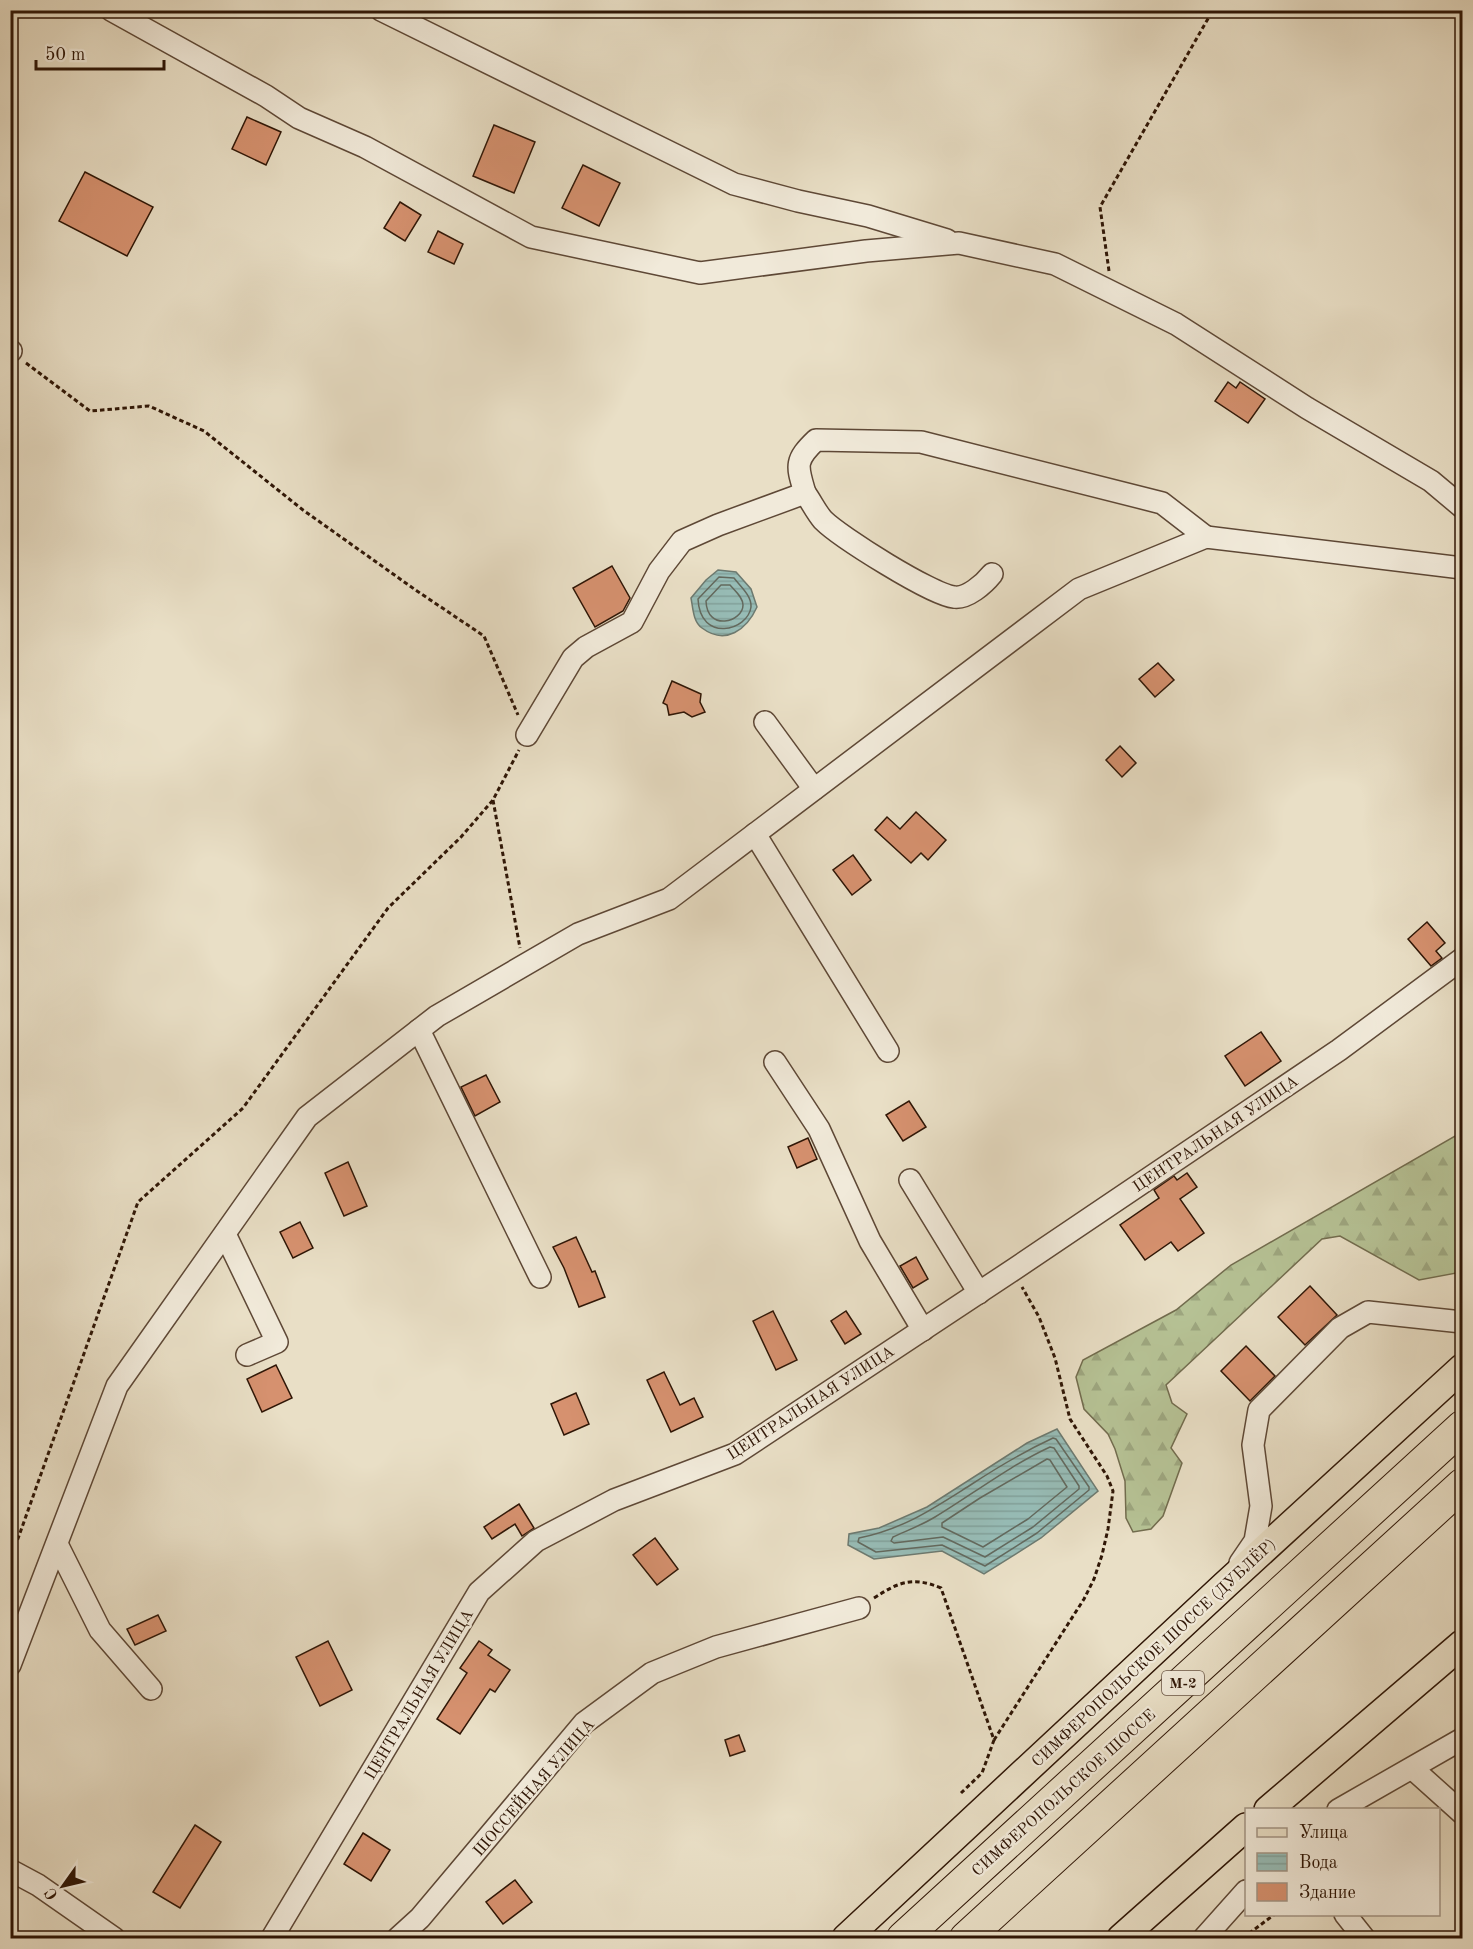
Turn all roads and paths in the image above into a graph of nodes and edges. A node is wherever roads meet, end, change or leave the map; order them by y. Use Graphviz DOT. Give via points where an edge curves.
graph roads {
  1 [pos="111,10"];
  2 [pos="381,10"];
  3 [pos="1213,10"];
  4 [pos="959,243"];
  5 [pos="1128,300"];
  6 [pos="11,351"];
  7 [pos="805,493"];
  8 [pos="1462,507"];
  9 [pos="1206,537"];
  10 [pos="1462,568"];
  11 [pos="992,574"];
  12 [pos="765,722"];
  13 [pos="527,735"];
  14 [pos="814,789"];
  15 [pos="493,800"];
  16 [pos="755,834"];
  17 [pos="1462,959"];
  18 [pos="523,966"];
  19 [pos="419,1030"];
  20 [pos="888,1051"];
  21 [pos="775,1062"];
  22 [pos="910,1180"];
  23 [pos="225,1233"];
  24 [pos="1013,1270"];
  25 [pos="540,1277"];
  26 [pos="979,1293"];
  27 [pos="1462,1322"];
  28 [pos="923,1330"];
  29 [pos="247,1355"];
  30 [pos="1462,1368"];
  31 [pos="1462,1426"];
  32 [pos="1462,1485"];
  33 [pos="57,1544"];
  34 [pos="10,1561"];
  35 [pos="1225,1585"];
  36 [pos="859,1608"];
  37 [pos="1462,1644"];
  38 [pos="10,1665"];
  39 [pos="151,1689"];
  40 [pos="1462,1739"];
  41 [pos="994,1740"];
  42 [pos="1413,1769"];
  43 [pos="961,1793"];
  44 [pos="1269,1808"];
  45 [pos="1340,1808"];
  46 [pos="1462,1813"];
  47 [pos="1245,1828"];
  48 [pos="10,1870"];
  49 [pos="1245,1892"];
  50 [pos="1272,1916"];
  51 [pos="1347,1916"];
  52 [pos="114,1938"];
  53 [pos="272,1938"];
  54 [pos="398,1938"];
  55 [pos="846,1938"];
  56 [pos="903,1938"];
  57 [pos="966,1938"];
  58 [pos="1121,1938"];
  59 [pos="1204,1938"];
  60 [pos="1243,1938"];
  61 [pos="1364,1938"];
  1 -- 4 [label="street" via="299,118 365,147 531,237 700,273"];
  2 -- 4 [label="street" via="734,184 868,216"];
  3 -- 5 [label="path" via="1100,207 1109,273"];
  4 -- 5 [label="street" via="1055,264"];
  5 -- 8 [label="street" via="1176,324 1306,408 1431,481"];
  6 -- 13 [label="path" via="90,411 149,406 204,431 303,510 484,636"];
  7 -- 9 [label="street" via="798,469 803,452 816,440 921,442 1162,503"];
  7 -- 11 [label="street" via="823,519 846,539 936,593 956,598 982,587"];
  7 -- 13 [label="street" via="681,541 658,571 632,622 585,647 573,658"];
  9 -- 10 [label="street"];
  9 -- 14 [label="street" via="1079,589"];
  12 -- 14 [label="street"];
  13 -- 15 [label="path"];
  14 -- 16 [label="street"];
  15 -- 18 [label="path"];
  15 -- 34 [label="path" via="388,908 243,1108 138,1202"];
  16 -- 18 [label="street" via="669,899 578,934"];
  16 -- 20 [label="street"];
  17 -- 24 [label="street, ЦЕНТРАЛЬНАЯ УЛИЦА" via="1339,1050"];
  18 -- 19 [label="street"];
  19 -- 23 [label="street" via="308,1117"];
  19 -- 25 [label="street"];
  21 -- 28 [label="street" via="819,1129 870,1242"];
  22 -- 26 [label="street"];
  23 -- 29 [label="street" via="276,1342"];
  23 -- 33 [label="street" via="117,1386"];
  24 -- 26 [label="street, ЦЕНТРАЛЬНАЯ УЛИЦА"];
  24 -- 41 [label="path" via="1039,1317 1055,1358 1070,1419 1113,1491 1108,1529 1094,1579"];
  26 -- 28 [label="street, ЦЕНТРАЛЬНАЯ УЛИЦА"];
  27 -- 35 [label="street" via="1368,1312 1340,1328 1259,1410 1253,1445 1261,1506 1255,1540"];
  28 -- 53 [label="street, ЦЕНТРАЛЬНАЯ УЛИЦА" via="735,1454 614,1500 536,1541 479,1592"];
  30 -- 35 [label="main road, СИМФЕРОПОЛЬСКОЕ ШОССЕ (ДУБЛЁР)"];
  31 -- 56 [label="highway, СИМФЕРОПОЛЬСКОЕ ШОССЕ / М-2"];
  32 -- 57 [label="highway, М-2"];
  33 -- 38 [label="street"];
  33 -- 39 [label="street" via="100,1630"];
  35 -- 55 [label="main road, СИМФЕРОПОЛЬСКОЕ ШОССЕ (ДУБЛЁР)"];
  36 -- 41 [label="path" via="911,1581 941,1588"];
  36 -- 54 [label="street, ШОССЕЙНАЯ УЛИЦА" via="716,1647 652,1673 584,1723 420,1918"];
  37 -- 44 [label="main road"];
  40 -- 42 [label="street"];
  41 -- 43 [label="path" via="982,1773"];
  42 -- 45 [label="street"];
  42 -- 46 [label="street"];
  47 -- 58 [label="main road"];
  48 -- 52 [label="street"];
  49 -- 59 [label="street"];
  50 -- 60 [label="path"];
  51 -- 61 [label="street"];
}
